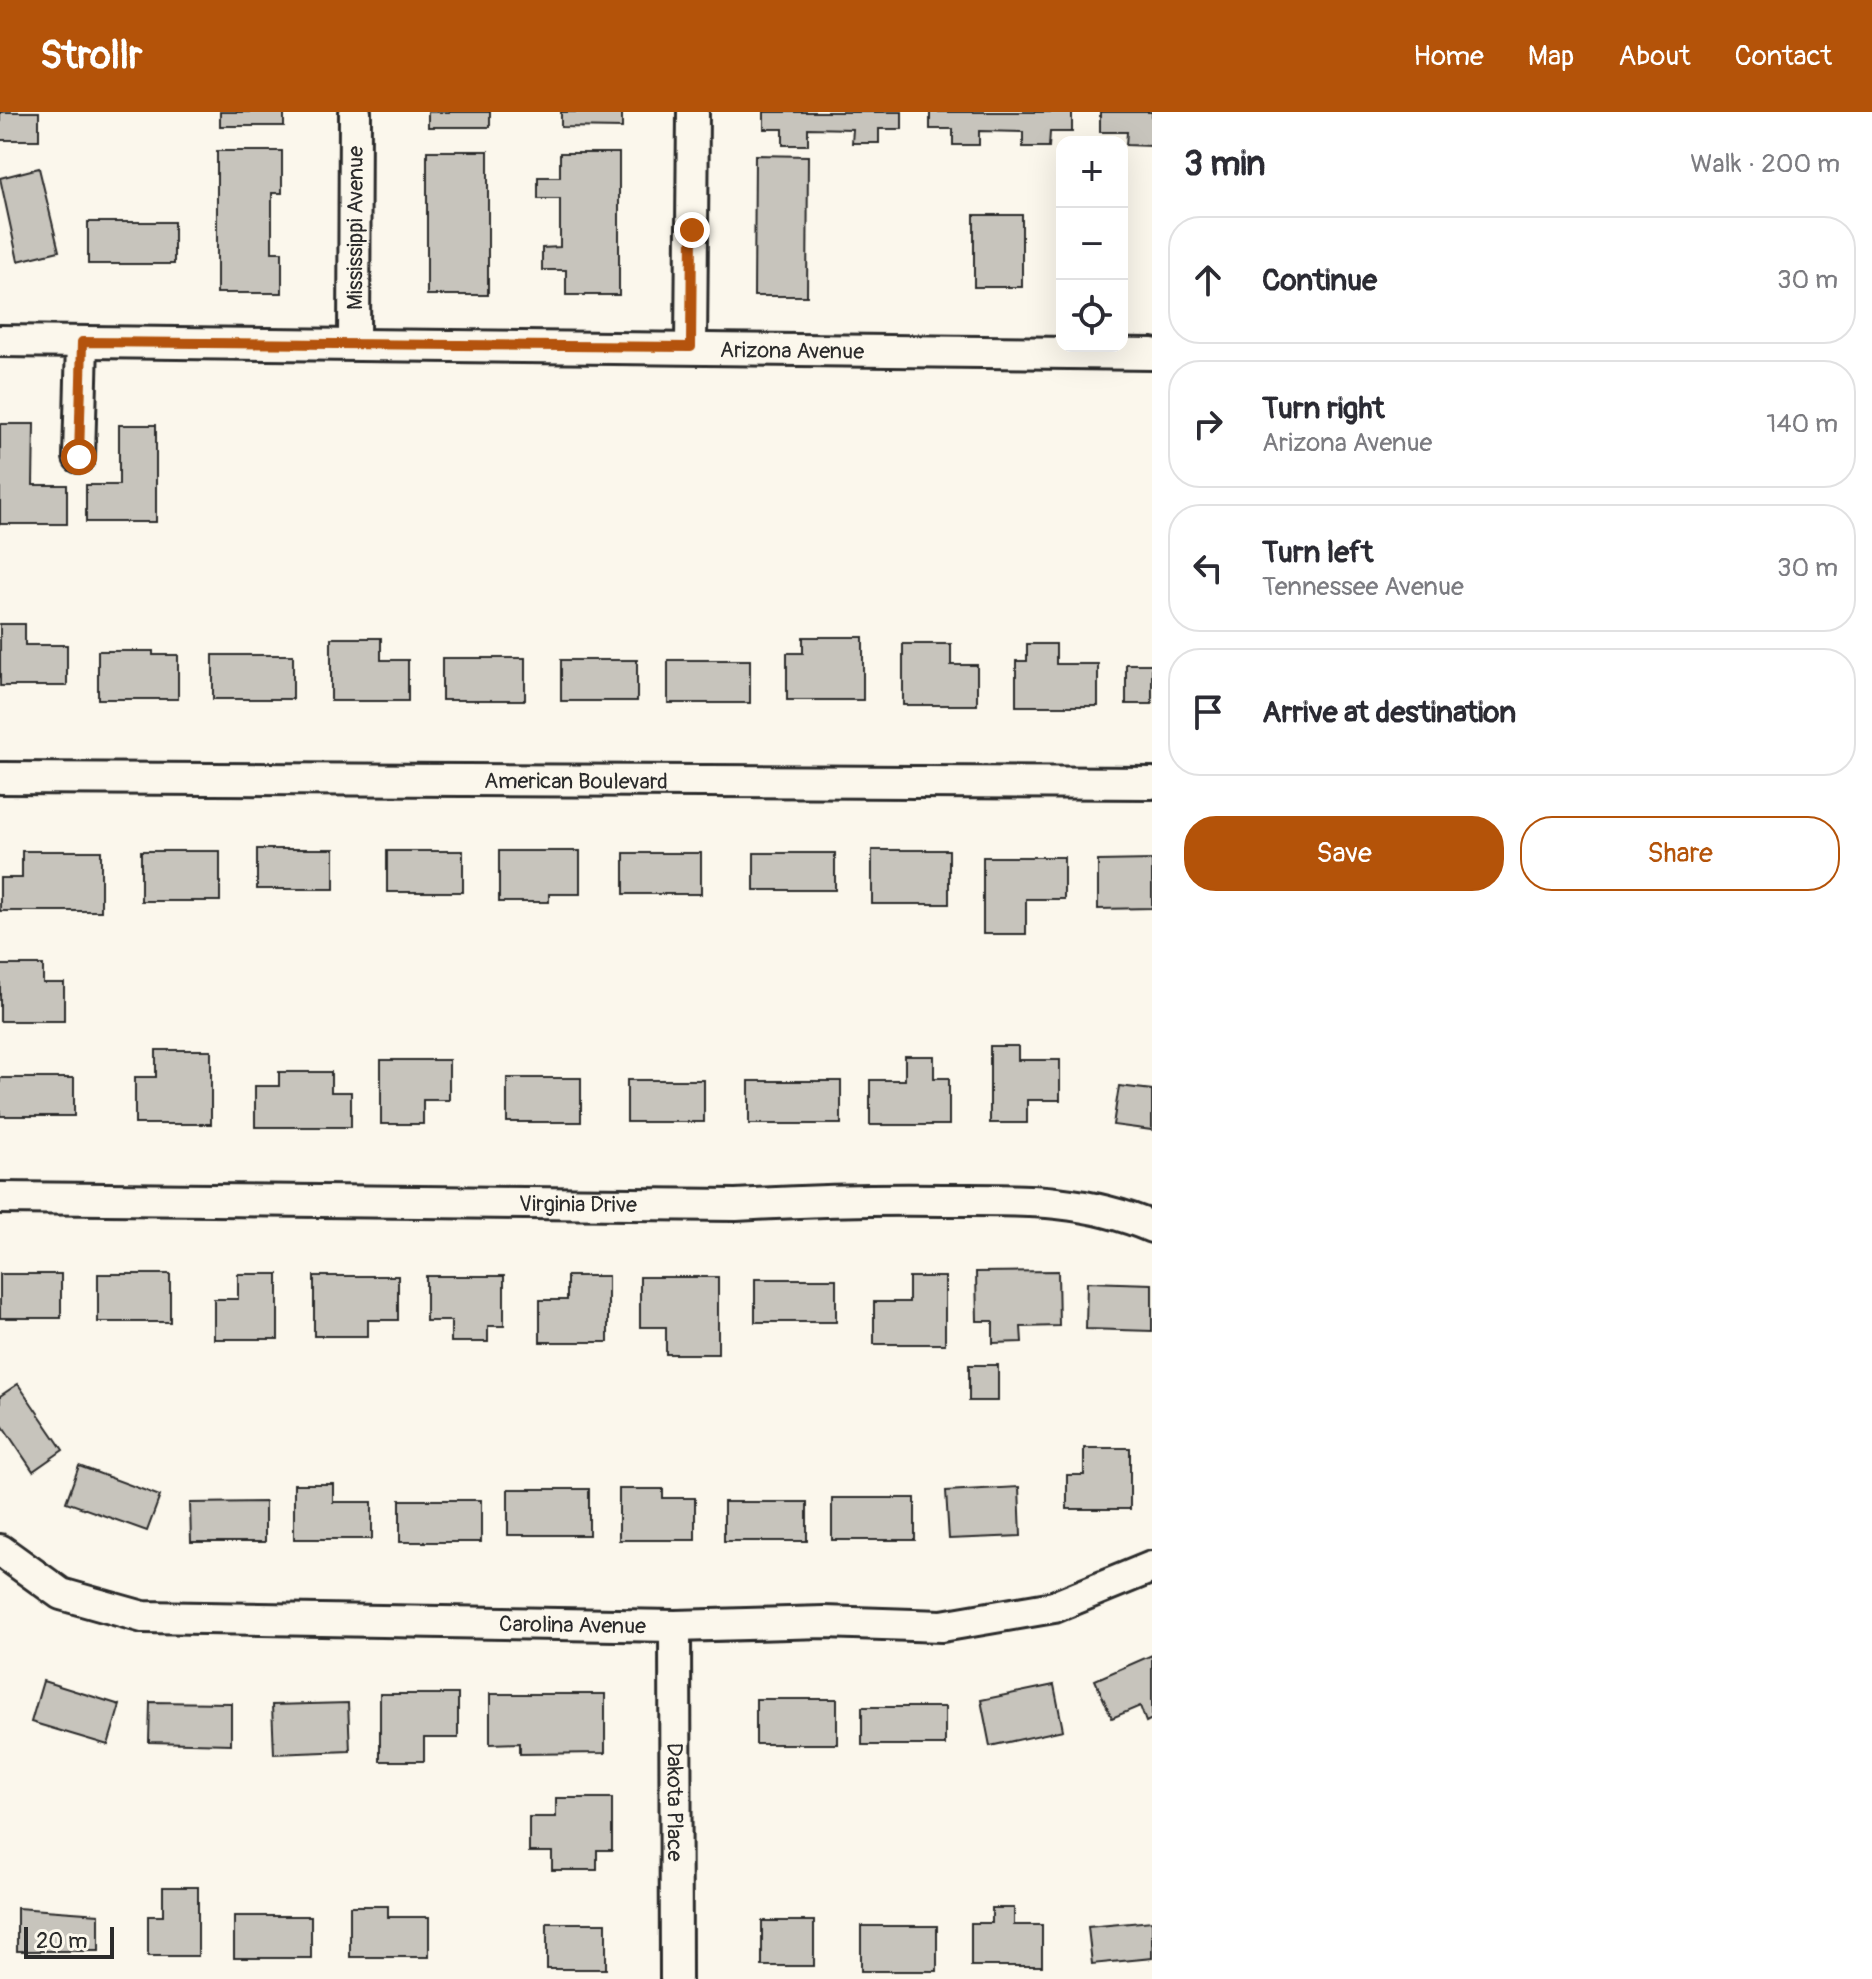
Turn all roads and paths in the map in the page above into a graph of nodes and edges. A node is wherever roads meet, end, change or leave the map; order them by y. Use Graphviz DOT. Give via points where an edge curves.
graph roads {
  1 [pos="355,112"];
  2 [pos="693,112"];
  3 [pos="0,341"];
  4 [pos="82,342"];
  5 [pos="354,344"];
  6 [pos="691,347"];
  7 [pos="1152,354"];
  8 [pos="79,457"];
  9 [pos="0,778"];
  10 [pos="1152,783"];
  11 [pos="0,1198"];
  12 [pos="1152,1227"];
  13 [pos="0,1550"];
  14 [pos="1152,1567"];
  15 [pos="675,1626"];
  16 [pos="676,1979"];
  1 -- 5 [label="street, Mississippi Avenue"];
  2 -- 6 [label="street"];
  3 -- 4 [label="street, Arizona Avenue"];
  4 -- 5 [label="street, Arizona Avenue"];
  4 -- 8 [label="street"];
  5 -- 6 [label="street, Arizona Avenue"];
  6 -- 7 [label="street, Arizona Avenue"];
  9 -- 10 [label="street, American Boulevard"];
  11 -- 12 [label="street, Virginia Drive" via="736,1205 835,1199 1053,1200"];
  13 -- 15 [label="street, Carolina Avenue" via="61,1594 143,1617"];
  14 -- 15 [label="street, Carolina Avenue" via="1054,1607 942,1626"];
  15 -- 16 [label="street, Dakota Place"];
}
